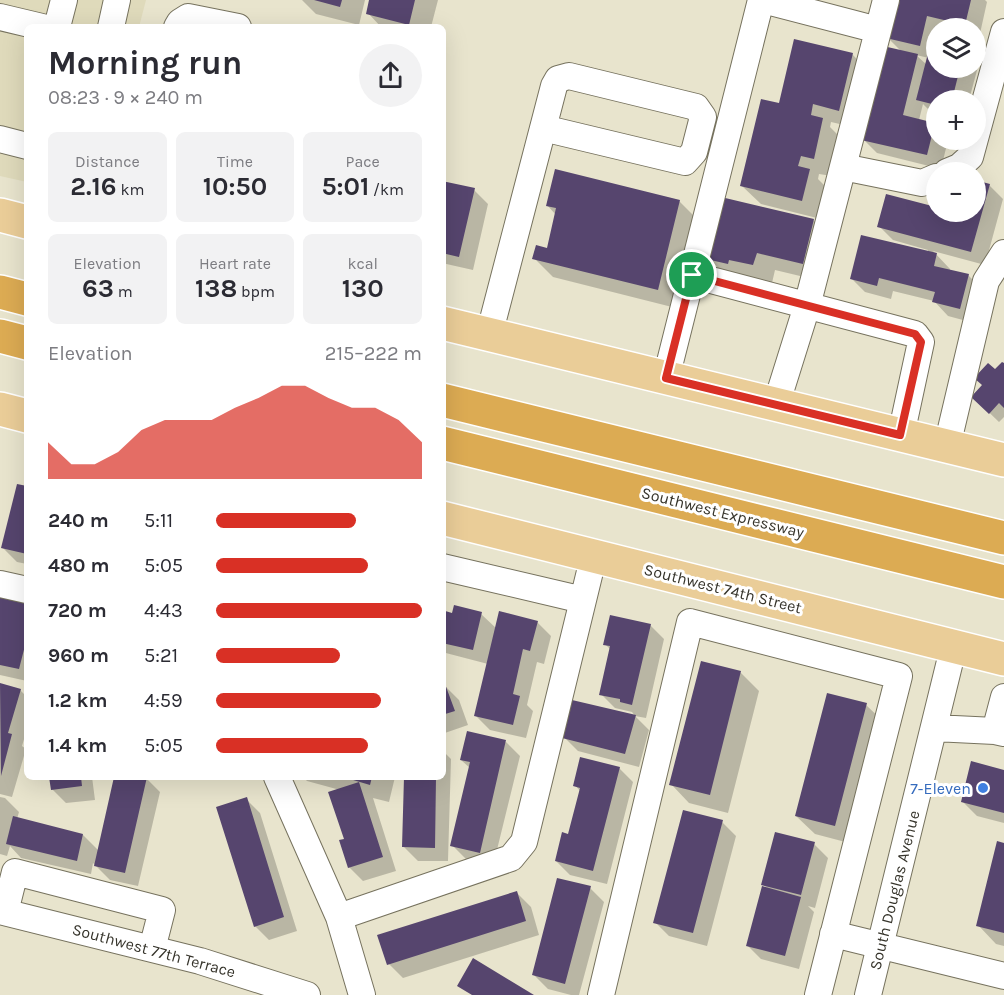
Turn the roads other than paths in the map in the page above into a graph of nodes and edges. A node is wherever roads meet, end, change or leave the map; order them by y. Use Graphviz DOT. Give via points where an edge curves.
graph roads {
  1 [pos="64,0"];
  2 [pos="117,0"];
  3 [pos="762,0"];
  4 [pos="886,0"];
  5 [pos="3,17"];
  6 [pos="30,24"];
  7 [pos="58,24"];
  8 [pos="112,24"];
  9 [pos="179,24"];
  10 [pos="223,24"];
  11 [pos="878,30"];
  12 [pos="1004,32"];
  13 [pos="543,128"];
  14 [pos="0,140"];
  15 [pos="24,145"];
  16 [pos="964,162"];
  17 [pos="843,167"];
  18 [pos="926,181"];
  19 [pos="0,215"];
  20 [pos="24,221"];
  21 [pos="1004,253"];
  22 [pos="692,275"];
  23 [pos="0,292"];
  24 [pos="24,297"];
  25 [pos="807,306"];
  26 [pos="446,324"];
  27 [pos="489,335"];
  28 [pos="0,336"];
  29 [pos="24,342"];
  30 [pos="666,378"];
  31 [pos="446,401"];
  32 [pos="776,405"];
  33 [pos="0,409"];
  34 [pos="24,415"];
  35 [pos="900,435"];
  36 [pos="446,444"];
  37 [pos="946,446"];
  38 [pos="1004,460"];
  39 [pos="446,519"];
  40 [pos="1004,538"];
  41 [pos="594,555"];
  42 [pos="446,568"];
  43 [pos="1004,582"];
  44 [pos="0,584"];
  45 [pos="24,589"];
  46 [pos="583,600"];
  47 [pos="954,645"];
  48 [pos="1004,659"];
  49 [pos="1004,697"];
  50 [pos="934,728"];
  51 [pos="999,732"];
  52 [pos="278,780"];
  53 [pos="2,911"];
  54 [pos="339,917"];
  55 [pos="834,934"];
  56 [pos="880,945"];
  57 [pos="152,949"];
  58 [pos="1004,976"];
  59 [pos="307,995"];
  60 [pos="362,995"];
  61 [pos="601,995"];
  62 [pos="818,995"];
  63 [pos="868,995"];
  1 -- 7 [label="street"];
  2 -- 8 [label="street"];
  3 -- 11 [label="street"];
  3 -- 22 [label="street"];
  4 -- 11 [label="street"];
  5 -- 6 [label="street"];
  9 -- 10 [label="street" via="189,17"];
  11 -- 17 [label="street"];
  12 -- 16 [label="street" via="970,157"];
  13 -- 13 [label="street" via="554,86 558,79 569,76 696,107 703,117 694,152 685,162"];
  13 -- 27 [label="street"];
  14 -- 15 [label="street"];
  17 -- 18 [label="street"];
  17 -- 25 [label="street"];
  19 -- 20 [label="main road"];
  21 -- 37 [label="street" via="986,280"];
  22 -- 25 [label="street"];
  22 -- 30 [label="street"];
  23 -- 24 [label="highway"];
  25 -- 32 [label="street"];
  25 -- 35 [label="street" via="915,334 921,342"];
  26 -- 27 [label="main road"];
  27 -- 30 [label="main road"];
  28 -- 29 [label="highway"];
  30 -- 32 [label="main road"];
  31 -- 40 [label="highway"];
  32 -- 35 [label="main road"];
  33 -- 34 [label="main road"];
  35 -- 37 [label="main road"];
  36 -- 43 [label="highway, Southwest Expressway"];
  37 -- 38 [label="main road"];
  39 -- 41 [label="main road, Southwest 74th Street"];
  41 -- 46 [label="street"];
  41 -- 47 [label="main road, Southwest 74th Street"];
  42 -- 46 [label="street"];
  44 -- 45 [label="street"];
  46 -- 54 [label="street" via="524,842 511,858"];
  47 -- 48 [label="main road, Southwest 74th Street"];
  47 -- 50 [label="street, South Douglas Avenue"];
  49 -- 51 [label="street"];
  50 -- 51 [label="street"];
  50 -- 56 [label="street, South Douglas Avenue"];
  52 -- 54 [label="street"];
  53 -- 57 [label="street, Southwest 77th Terrace"];
  53 -- 57 [label="street" via="15,872 162,910"];
  54 -- 60 [label="street"];
  55 -- 56 [label="street"];
  55 -- 61 [label="street" via="899,676 690,622"];
  55 -- 62 [label="street"];
  56 -- 58 [label="street"];
  56 -- 63 [label="street, South Douglas Avenue"];
  57 -- 59 [label="street, Southwest 77th Terrace"];
}
